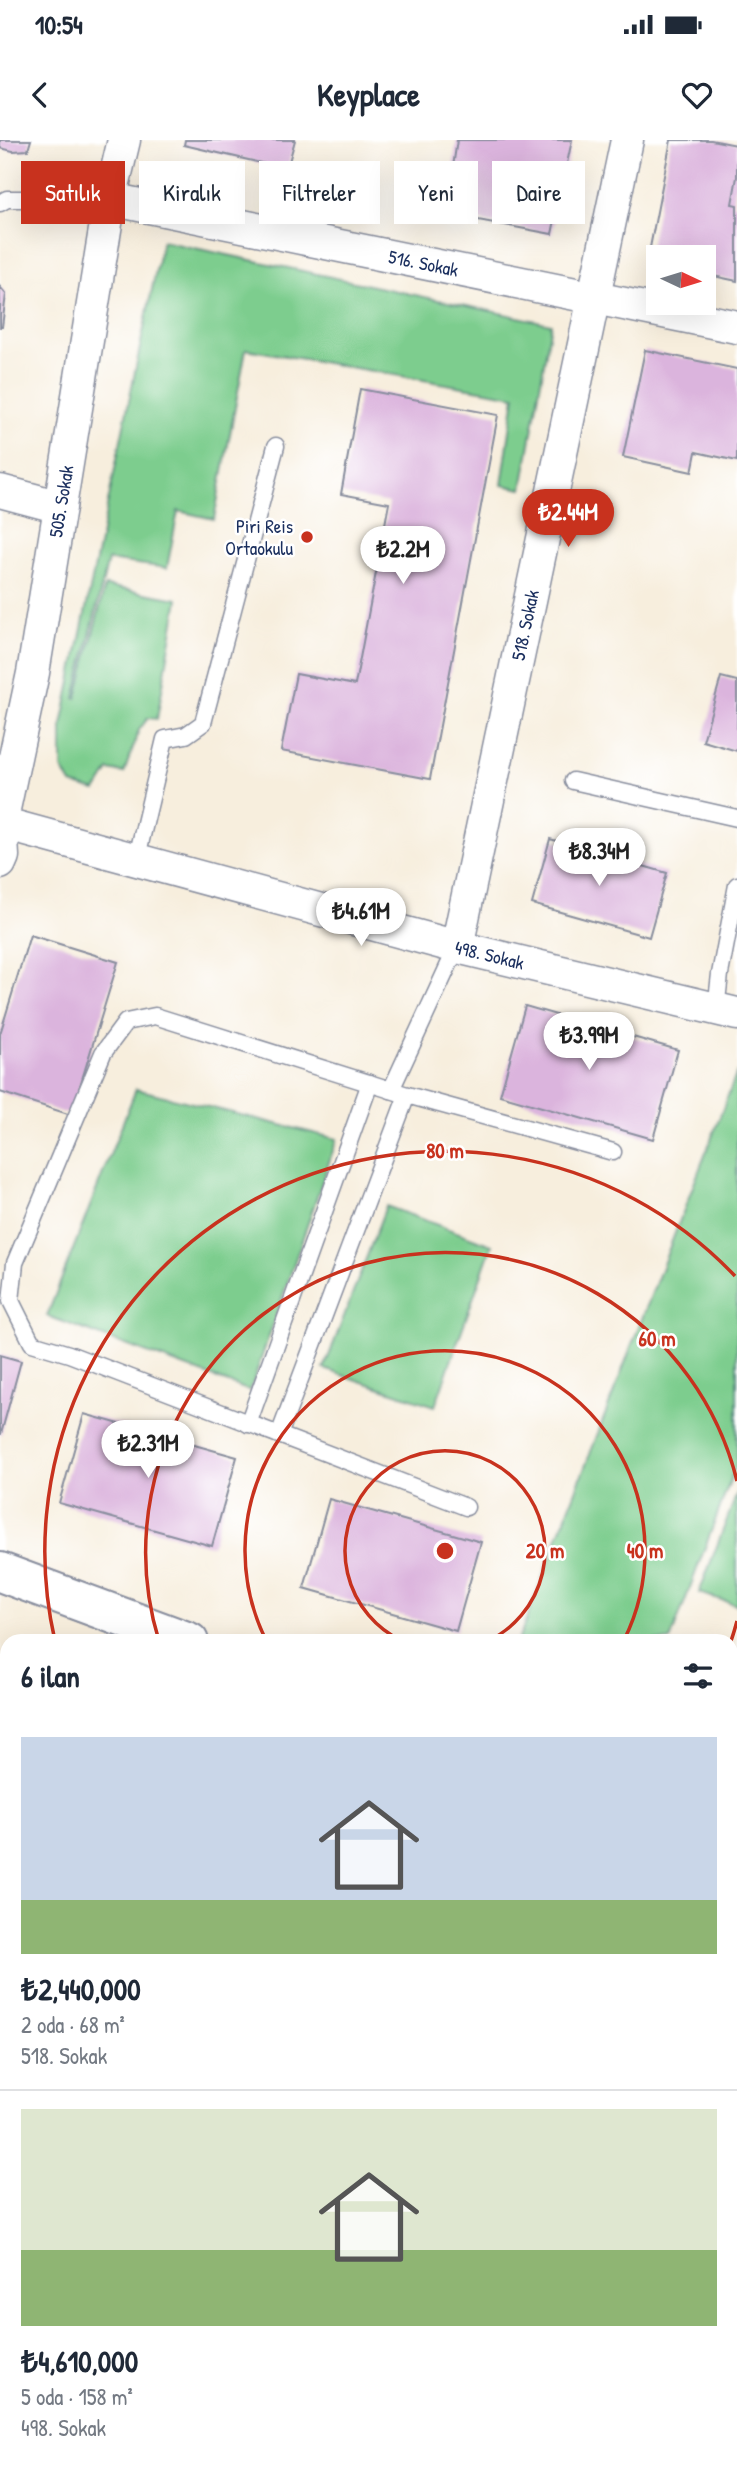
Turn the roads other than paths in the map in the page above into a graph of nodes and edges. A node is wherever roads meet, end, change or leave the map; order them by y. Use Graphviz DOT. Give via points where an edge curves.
graph roads {
  1 [pos="124,140"];
  2 [pos="627,140"];
  3 [pos="119,161"];
  4 [pos="21,199"];
  5 [pos="125,202"];
  6 [pos="0,203"];
  7 [pos="106,224"];
  8 [pos="594,299"];
  9 [pos="737,327"];
  10 [pos="276,446"];
  11 [pos="0,491"];
  12 [pos="60,507"];
  13 [pos="573,782"];
  14 [pos="737,818"];
  15 [pos="1,823"];
  16 [pos="136,861"];
  17 [pos="0,863"];
  18 [pos="737,885"];
  19 [pos="457,947"];
  20 [pos="727,1012"];
  21 [pos="370,1083"];
  22 [pos="391,1090"];
  23 [pos="407,1095"];
  24 [pos="613,1152"];
  25 [pos="248,1424"];
  26 [pos="279,1435"];
  27 [pos="466,1507"];
  28 [pos="0,1572"];
  29 [pos="167,1634"];
  1 -- 3 [label="street, 505. Sokak"];
  2 -- 8 [label="street, 518. Sokak"];
  4 -- 6 [label="lane"];
  5 -- 8 [label="street, 516. Sokak"];
  7 -- 12 [label="street, 505. Sokak"];
  8 -- 9 [label="street, 516. Sokak"];
  8 -- 19 [label="street, 518. Sokak"];
  10 -- 16 [label="lane" via="203,723 186,735 166,739"];
  11 -- 12 [label="street"];
  12 -- 15 [label="street, 505. Sokak" via="33,673"];
  13 -- 14 [label="lane"];
  15 -- 16 [label="street, 498. Sokak"];
  15 -- 17 [label="street, 505. Sokak"];
  16 -- 19 [label="street, 498. Sokak"];
  18 -- 20 [label="lane" via="720,974"];
  19 -- 20 [label="street, 498. Sokak"];
  19 -- 22 [label="lane"];
  21 -- 22 [label="lane"];
  21 -- 25 [label="lane"];
  21 -- 25 [label="lane" via="155,1016 126,1022 103,1053 15,1263 11,1301 32,1343"];
  22 -- 23 [label="lane"];
  23 -- 24 [label="lane"];
  23 -- 26 [label="lane"];
  25 -- 26 [label="lane"];
  26 -- 27 [label="lane"];
  28 -- 29 [label="street"];
}
